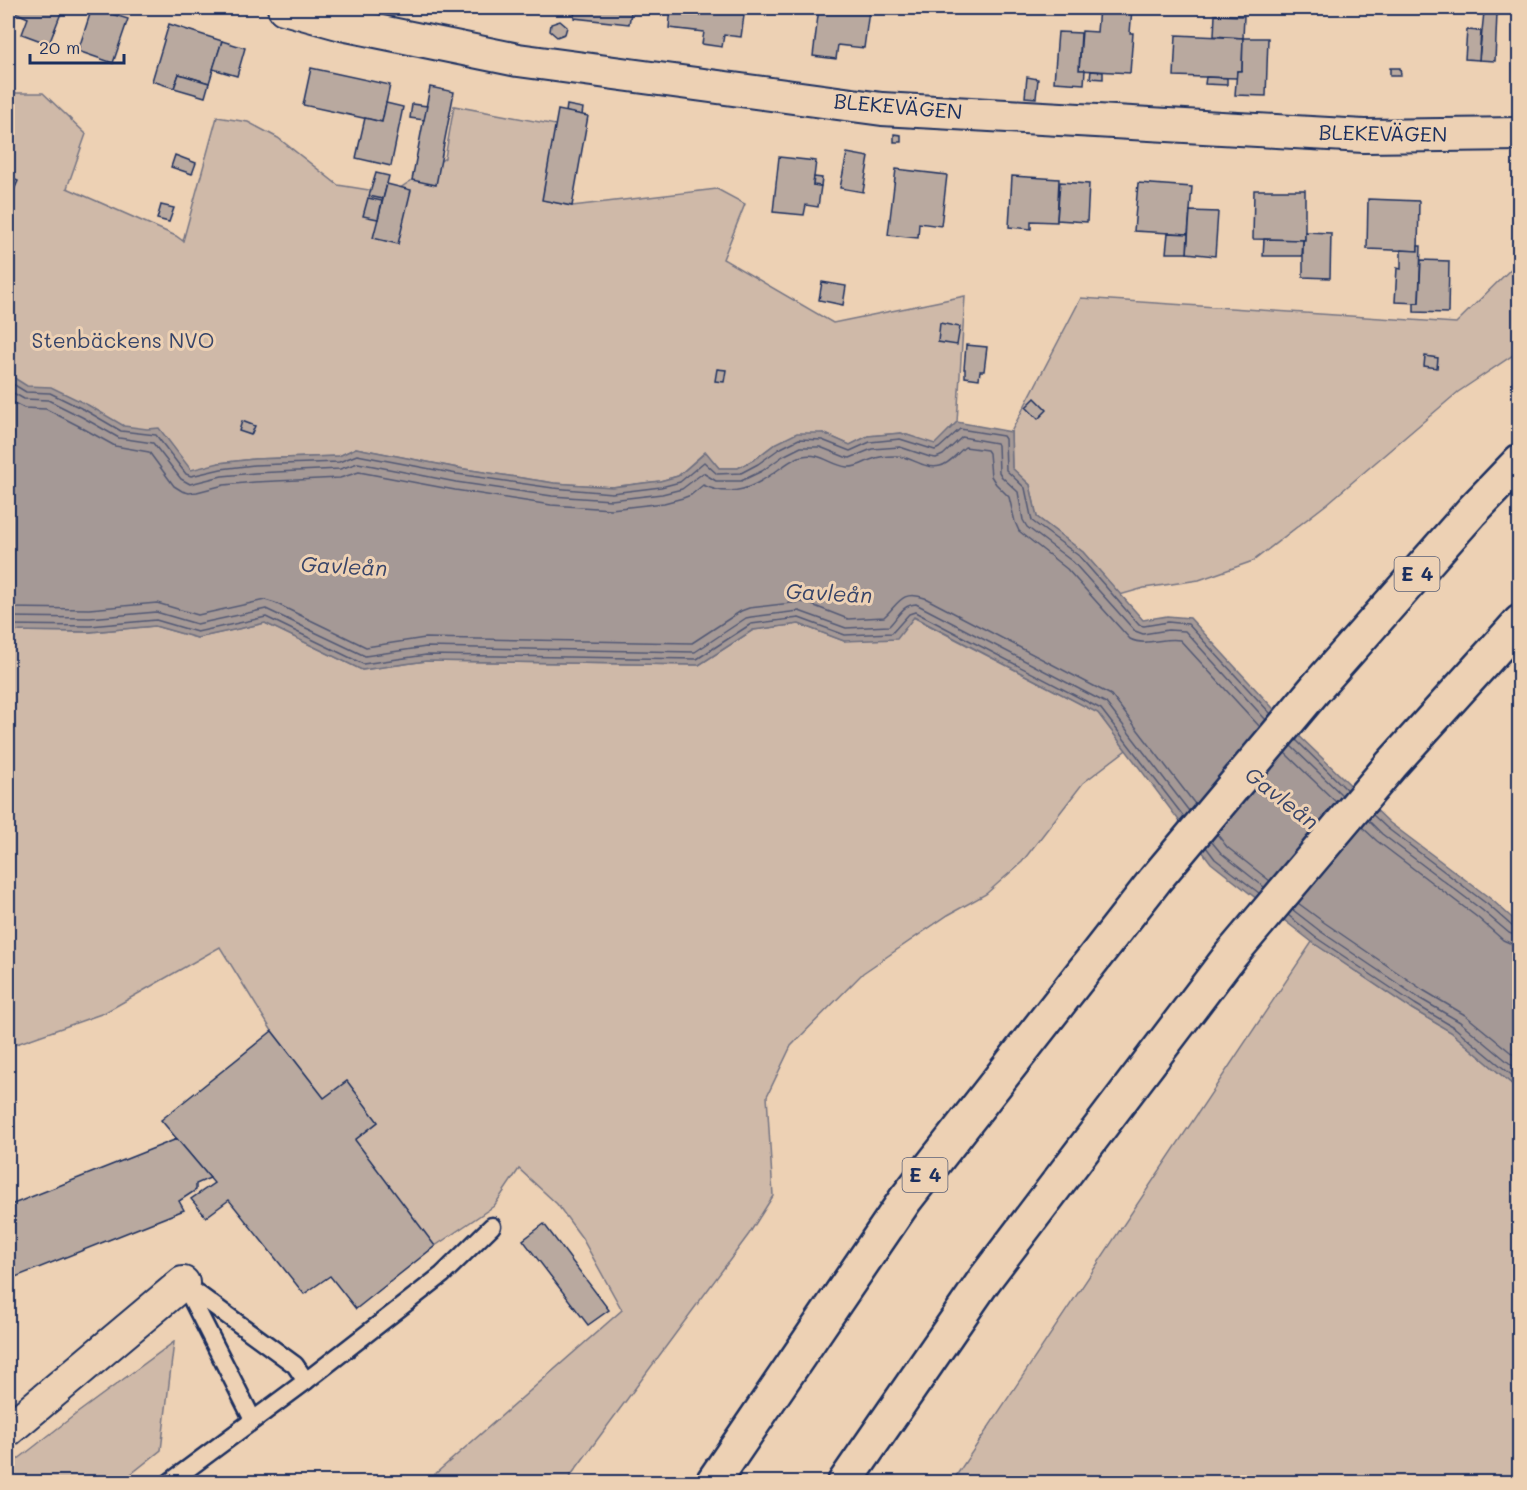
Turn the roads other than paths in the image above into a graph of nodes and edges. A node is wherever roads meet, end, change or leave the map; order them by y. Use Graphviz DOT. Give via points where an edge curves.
graph roads {
  1 [pos="284,8"];
  2 [pos="1520,134"];
  3 [pos="1520,461"];
  4 [pos="1520,622"];
  5 [pos="492,1226"];
  6 [pos="183,1283"];
  7 [pos="306,1381"];
  8 [pos="253,1420"];
  9 [pos="8,1430"];
  10 [pos="170,1482"];
  11 [pos="713,1482"];
  12 [pos="845,1482"];
  1 -- 2 [label="street, BLEKEVÄGEN" via="342,24 518,60 882,109 1364,136"];
  3 -- 11 [label="highway, E 4" via="1316,688 1155,880 905,1200"];
  4 -- 12 [label="highway" via="1391,765 1230,956 985,1279"];
  5 -- 7 [label="lane" via="442,1275"];
  6 -- 7 [label="lane" via="295,1365"];
  6 -- 8 [label="lane"];
  6 -- 9 [label="street"];
  7 -- 8 [label="lane"];
  8 -- 10 [label="lane"];
}
